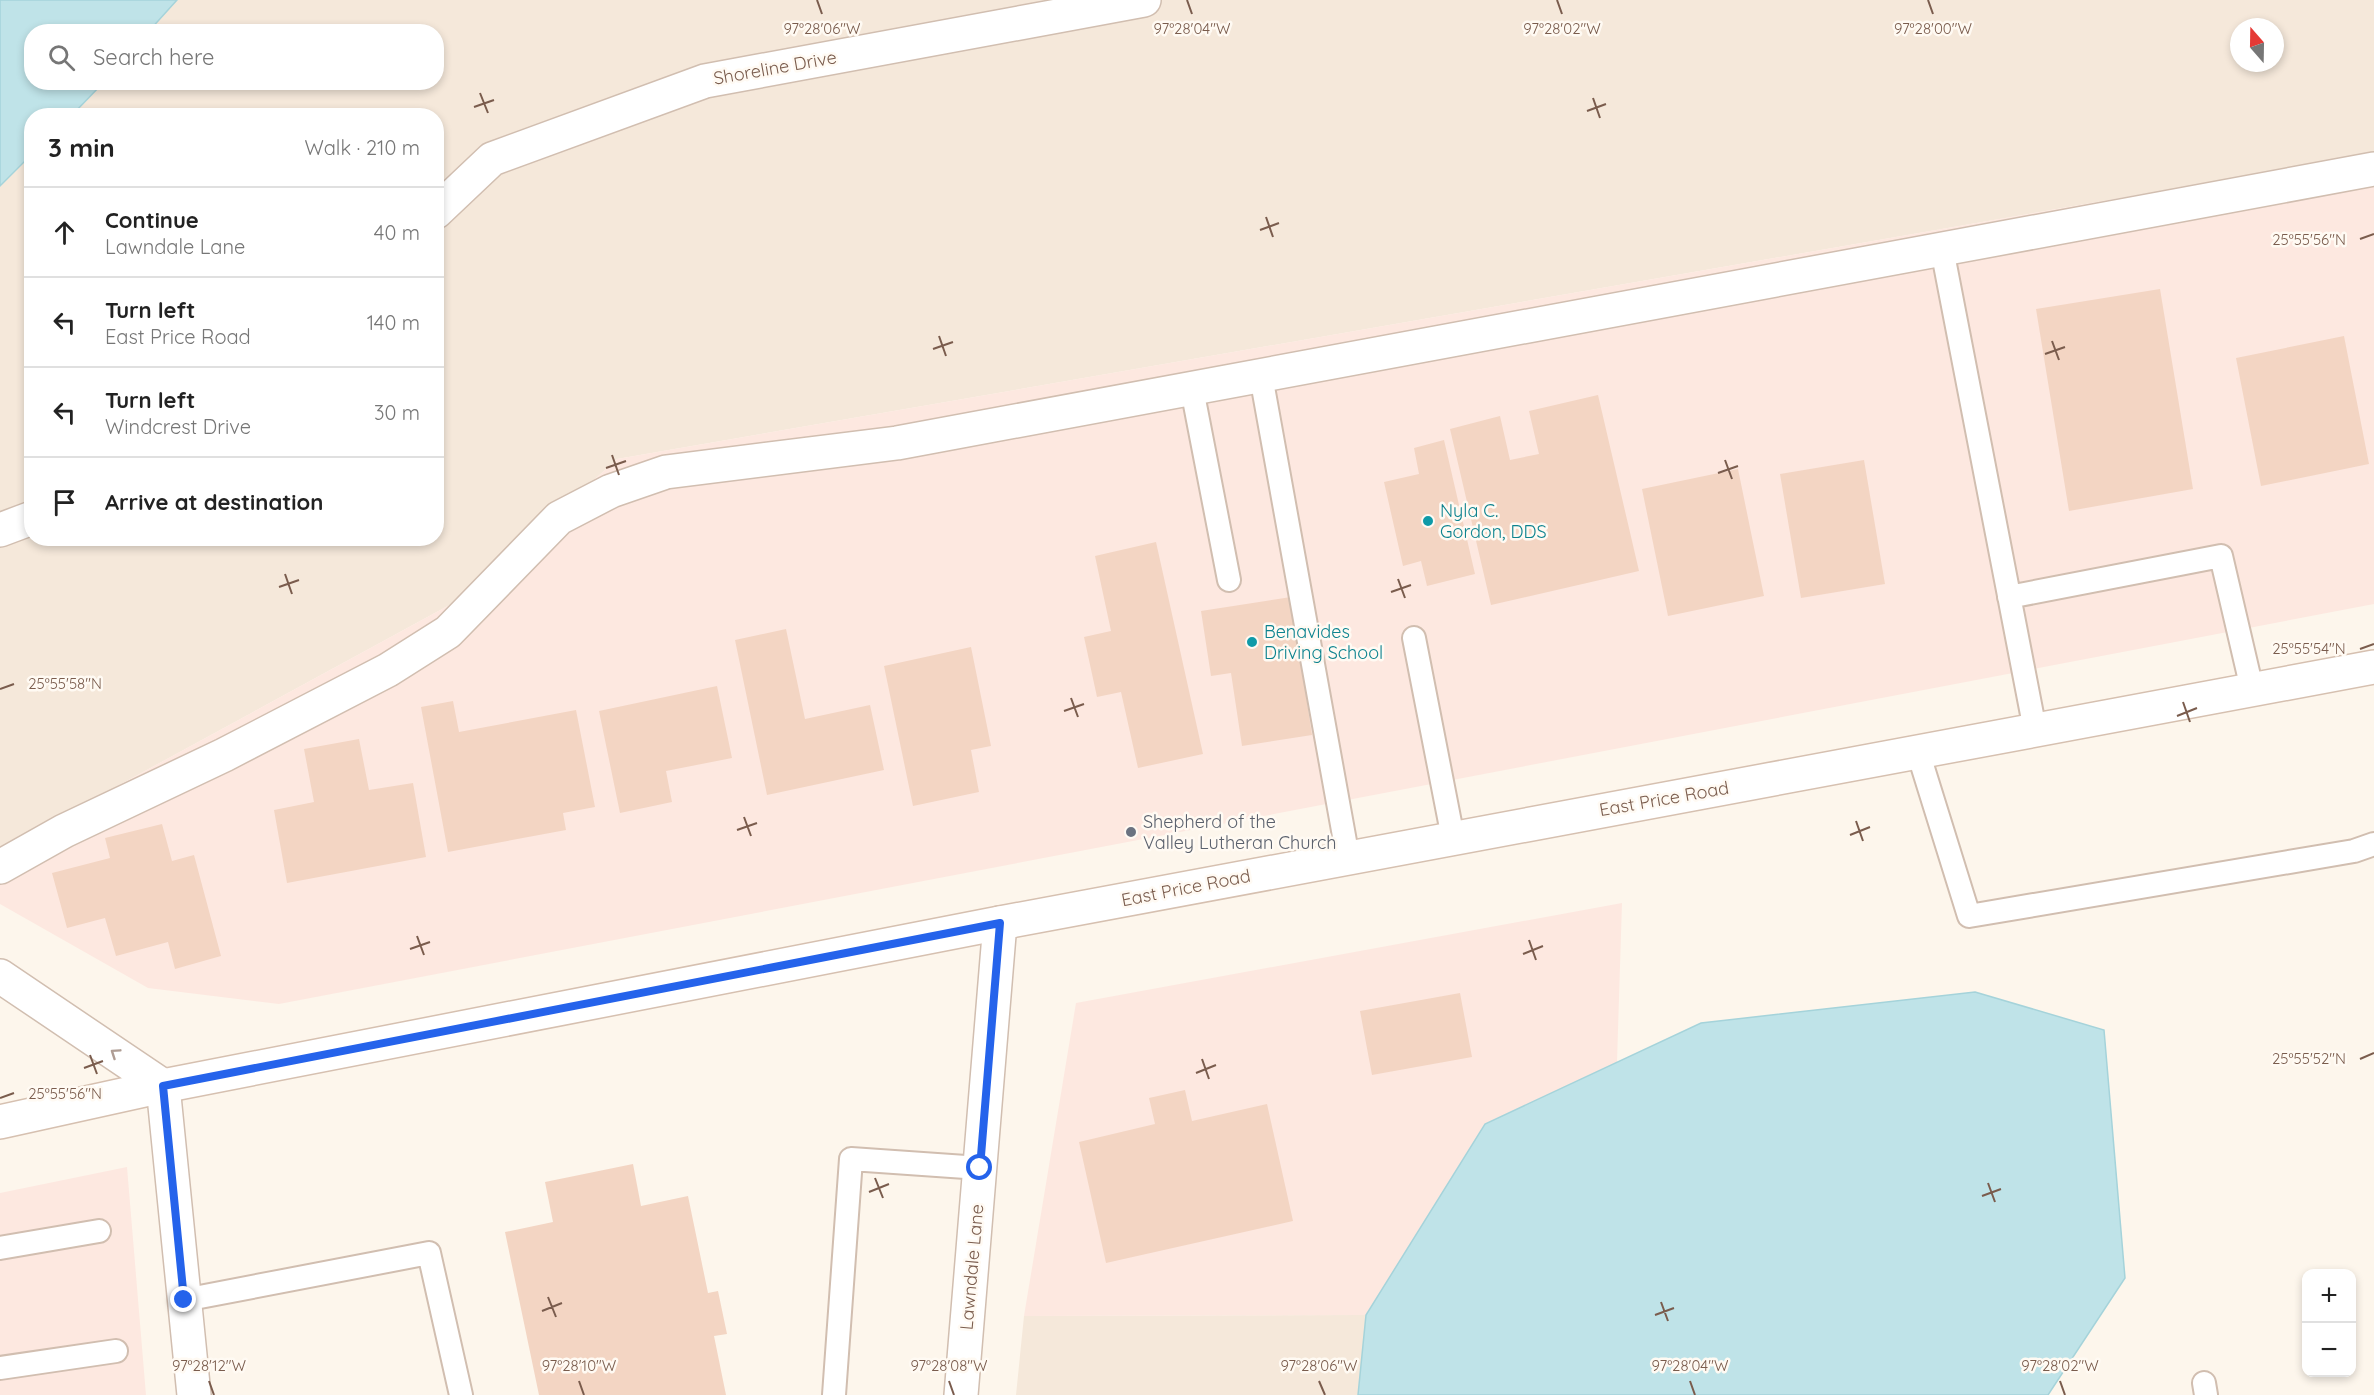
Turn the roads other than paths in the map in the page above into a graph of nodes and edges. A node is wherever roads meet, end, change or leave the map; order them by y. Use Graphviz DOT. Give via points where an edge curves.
graph roads {
  1 [pos="1144,0"];
  2 [pos="2374,169"];
  3 [pos="444,204"];
  4 [pos="1942,249"];
  5 [pos="1261,376"];
  6 [pos="1192,389"];
  7 [pos="24,521"];
  8 [pos="0,530"];
  9 [pos="1229,580"];
  10 [pos="2009,597"];
  11 [pos="1414,639"];
  12 [pos="2374,667"];
  13 [pos="2252,689"];
  14 [pos="2035,730"];
  15 [pos="1918,752"];
  16 [pos="1453,838"];
  17 [pos="2374,844"];
  18 [pos="1348,858"];
  19 [pos="0,867"];
  20 [pos="1000,923"];
  21 [pos="0,976"];
  22 [pos="163,1086"];
  23 [pos="0,1122"];
  24 [pos="980,1168"];
  25 [pos="99,1231"];
  26 [pos="0,1248"];
  27 [pos="184,1300"];
  28 [pos="116,1351"];
  29 [pos="0,1368"];
  30 [pos="194,1395"];
  31 [pos="461,1395"];
  32 [pos="834,1395"];
  33 [pos="961,1395"];
  1 -- 3 [label="street, Shoreline Drive" via="705,81 492,159"];
  2 -- 4 [label="street"];
  4 -- 5 [label="street"];
  4 -- 10 [label="lane"];
  5 -- 6 [label="street"];
  5 -- 18 [label="lane"];
  6 -- 9 [label="lane"];
  6 -- 19 [label="street" via="897,443 666,472 611,491 560,518 448,632 388,670 224,755 64,831"];
  7 -- 8 [label="street"];
  10 -- 13 [label="lane" via="2221,556"];
  10 -- 14 [label="lane"];
  11 -- 16 [label="lane"];
  12 -- 13 [label="street, East Price Road"];
  13 -- 14 [label="street, East Price Road"];
  14 -- 15 [label="street, East Price Road"];
  15 -- 16 [label="street, East Price Road"];
  15 -- 17 [label="lane" via="1969,916 2354,851"];
  16 -- 18 [label="street, East Price Road"];
  18 -- 20 [label="street, East Price Road"];
  20 -- 22 [label="street, East Price Road"];
  20 -- 24 [label="street, Lawndale Lane"];
  22 -- 21 [label="street, one-way"];
  22 -- 23 [label="street, East Price Road"];
  22 -- 27 [label="street"];
  24 -- 32 [label="lane" via="851,1159"];
  24 -- 33 [label="street, Lawndale Lane"];
  25 -- 26 [label="lane"];
  27 -- 30 [label="street"];
  27 -- 31 [label="lane" via="429,1253"];
  28 -- 29 [label="lane"];
}
